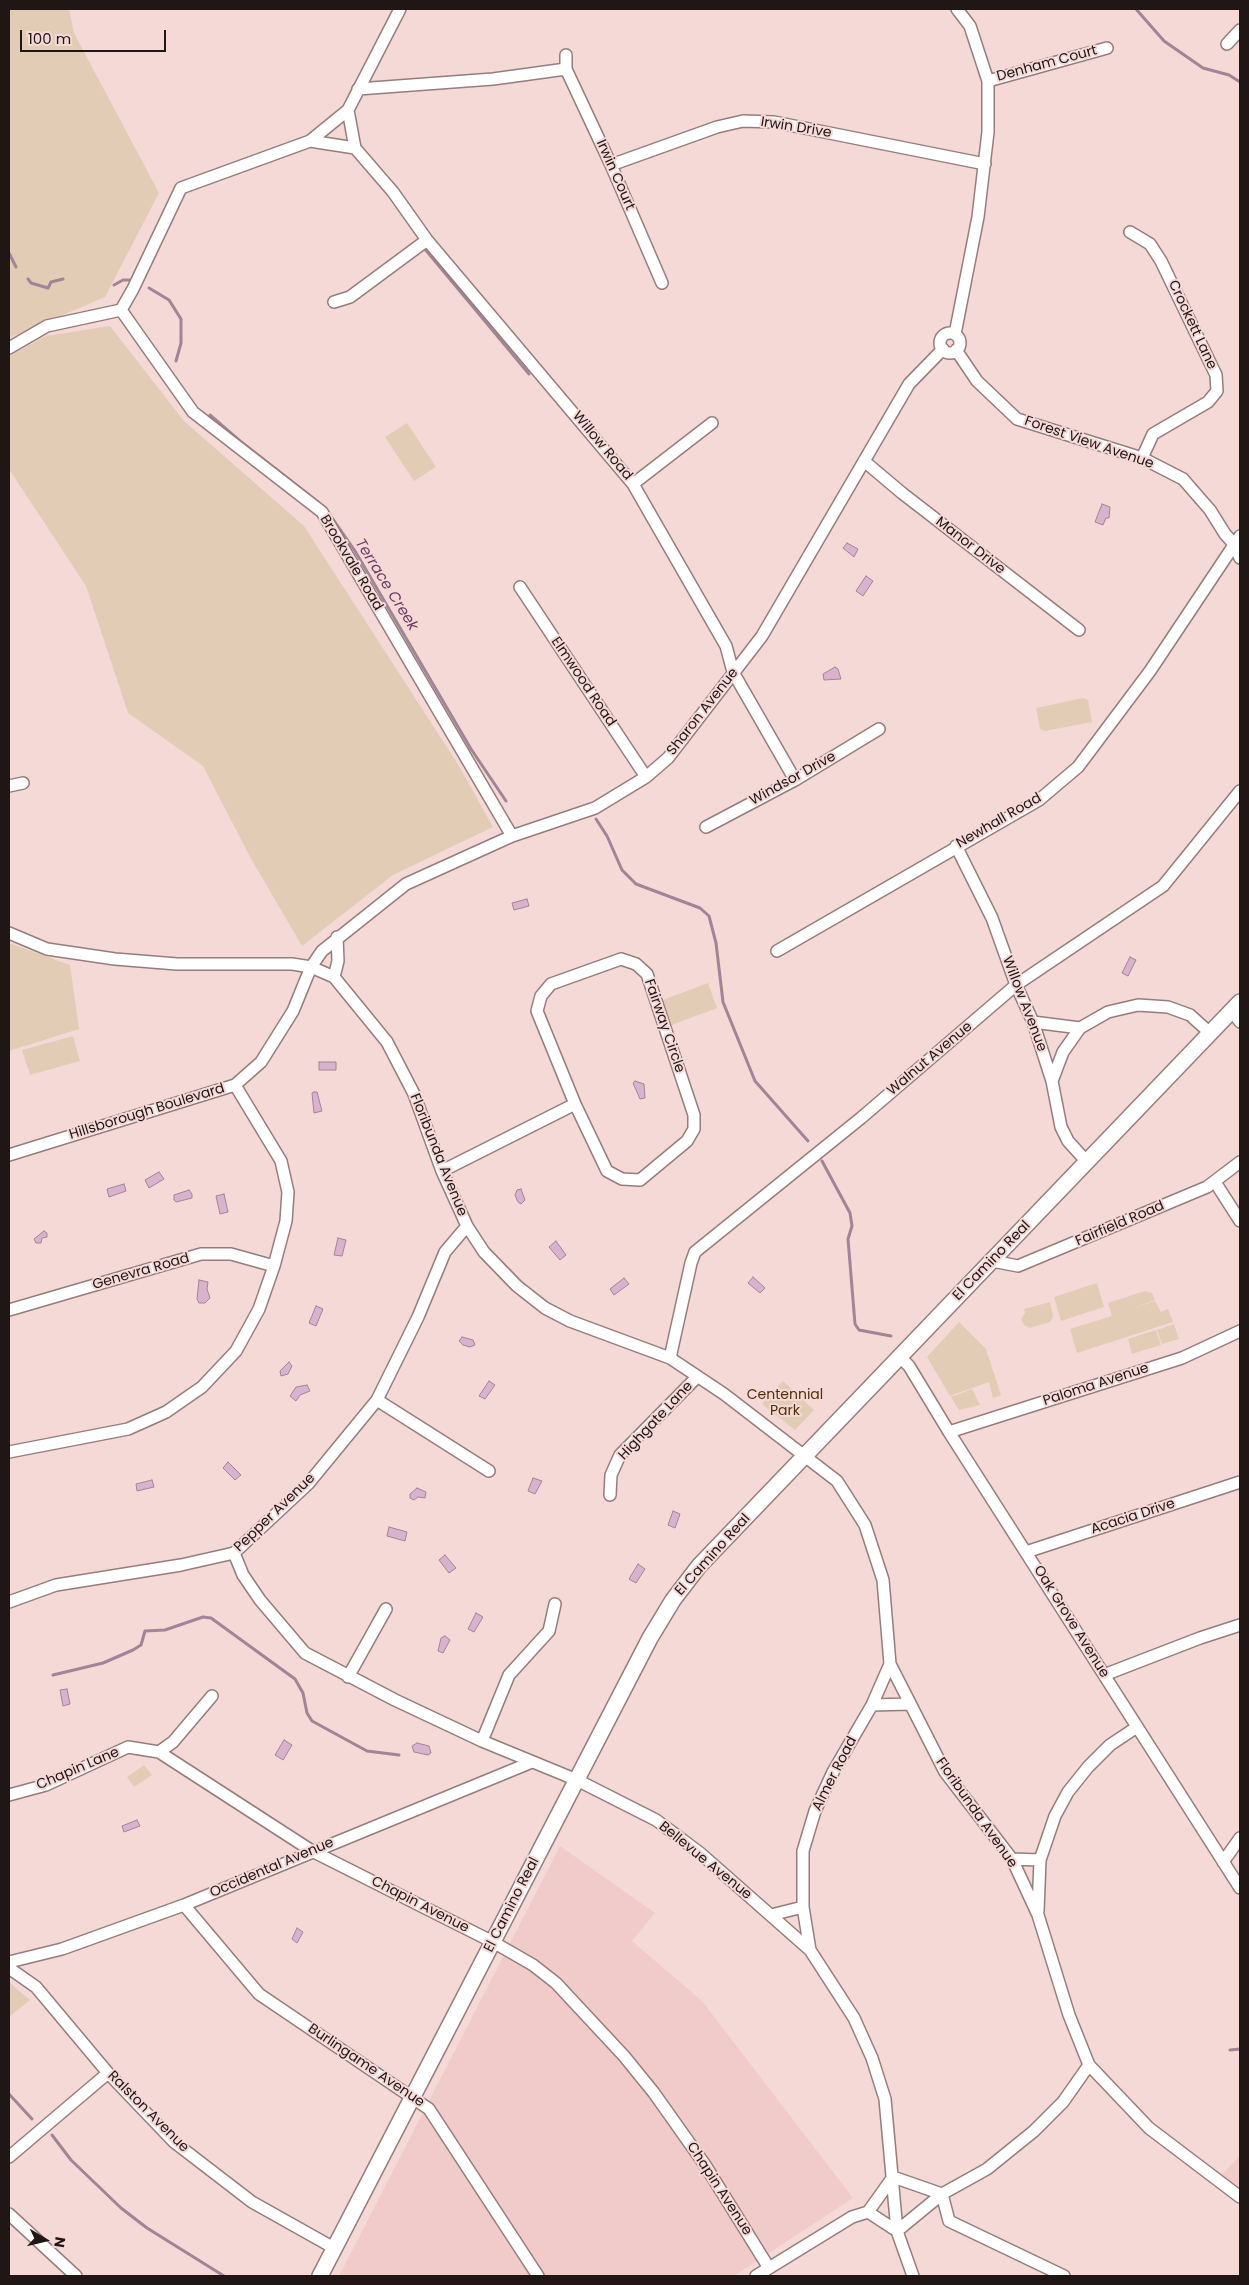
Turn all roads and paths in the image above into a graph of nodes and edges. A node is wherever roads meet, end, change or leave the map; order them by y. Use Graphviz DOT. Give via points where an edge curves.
graph roads {
  1 [pos="400,9"];
  2 [pos="957,9"];
  3 [pos="1240,30"];
  4 [pos="1227,44"];
  5 [pos="1107,48"];
  6 [pos="566,55"];
  7 [pos="566,69"];
  8 [pos="988,81"];
  9 [pos="358,89"];
  10 [pos="348,110"];
  11 [pos="310,141"];
  12 [pos="355,148"];
  13 [pos="986,164"];
  14 [pos="611,165"];
  15 [pos="1130,232"];
  16 [pos="427,240"];
  17 [pos="662,283"];
  18 [pos="334,302"];
  19 [pos="121,310"];
  20 [pos="955,334"];
  21 [pos="9,348"];
  22 [pos="943,349"];
  23 [pos="956,350"];
  24 [pos="712,423"];
  25 [pos="1142,458"];
  26 [pos="864,461"];
  27 [pos="633,484"];
  28 [pos="1237,540"];
  29 [pos="1240,558"];
  30 [pos="520,587"];
  31 [pos="1079,630"];
  32 [pos="733,672"];
  33 [pos="880,729"];
  34 [pos="646,777"];
  35 [pos="795,780"];
  36 [pos="23,783"];
  37 [pos="9,786"];
  38 [pos="1240,791"];
  39 [pos="706,827"];
  40 [pos="512,836"];
  41 [pos="956,846"];
  42 [pos="9,933"];
  43 [pos="337,937"];
  44 [pos="777,951"];
  45 [pos="311,967"];
  46 [pos="334,977"];
  47 [pos="1016,985"];
  48 [pos="1238,1012"];
  49 [pos="1033,1022"];
  50 [pos="1080,1028"];
  51 [pos="1210,1034"];
  52 [pos="1052,1081"];
  53 [pos="235,1085"];
  54 [pos="575,1104"];
  55 [pos="9,1155"];
  56 [pos="1087,1162"];
  57 [pos="1240,1162"];
  58 [pos="442,1171"];
  59 [pos="1215,1182"];
  60 [pos="1240,1221"];
  61 [pos="466,1226"];
  62 [pos="992,1261"];
  63 [pos="274,1266"];
  64 [pos="9,1310"];
  65 [pos="1240,1331"];
  66 [pos="900,1357"];
  67 [pos="670,1358"];
  68 [pos="697,1377"];
  69 [pos="377,1400"];
  70 [pos="948,1432"];
  71 [pos="9,1452"];
  72 [pos="806,1455"];
  73 [pos="489,1471"];
  74 [pos="1240,1482"];
  75 [pos="610,1495"];
  76 [pos="1026,1552"];
  77 [pos="234,1553"];
  78 [pos="9,1602"];
  79 [pos="555,1604"];
  80 [pos="386,1609"];
  81 [pos="1240,1625"];
  82 [pos="890,1664"];
  83 [pos="1104,1674"];
  84 [pos="348,1677"];
  85 [pos="212,1696"];
  86 [pos="909,1704"];
  87 [pos="872,1705"];
  88 [pos="1136,1727"];
  89 [pos="482,1741"];
  90 [pos="159,1752"];
  91 [pos="532,1762"];
  92 [pos="577,1780"];
  93 [pos="9,1795"];
  94 [pos="1240,1838"];
  95 [pos="312,1851"];
  96 [pos="1012,1859"];
  97 [pos="1040,1860"];
  98 [pos="1223,1862"];
  99 [pos="1240,1888"];
  100 [pos="184,1905"];
  101 [pos="803,1907"];
  102 [pos="771,1915"];
  103 [pos="1038,1916"];
  104 [pos="493,1942"];
  105 [pos="810,1950"];
  106 [pos="9,1962"];
  107 [pos="9,1968"];
  108 [pos="1089,2065"];
  109 [pos="108,2073"];
  110 [pos="413,2097"];
  111 [pos="9,2157"];
  112 [pos="893,2177"];
  113 [pos="942,2194"];
  114 [pos="1240,2197"];
  115 [pos="868,2212"];
  116 [pos="9,2214"];
  117 [pos="897,2231"];
  118 [pos="334,2248"];
  119 [pos="769,2268"];
  120 [pos="76,2276"];
  121 [pos="320,2276"];
  122 [pos="538,2276"];
  123 [pos="756,2276"];
  124 [pos="913,2276"];
  125 [pos="1064,2276"];
  1 -- 9 [label="street"];
  2 -- 8 [label="street" via="970,26"];
  3 -- 4 [label="street"];
  5 -- 8 [label="street, Denham Court"];
  6 -- 7 [label="street, Irwin Court"];
  7 -- 9 [label="street" via="493,79"];
  7 -- 14 [label="street, Irwin Court"];
  8 -- 13 [label="street"];
  9 -- 10 [label="street"];
  10 -- 11 [label="street"];
  10 -- 12 [label="street"];
  11 -- 12 [label="street"];
  11 -- 19 [label="street" via="182,188"];
  12 -- 16 [label="street, Willow Road" via="393,192"];
  13 -- 14 [label="street, Irwin Drive" via="774,122 743,121 717,127"];
  13 -- 20 [label="street"];
  14 -- 17 [label="street, Irwin Court"];
  15 -- 25 [label="street, Crockett Lane" via="1150,244 1161,261 1216,375 1217,391 1208,402 1153,434"];
  16 -- 18 [label="street" via="350,297"];
  16 -- 27 [label="street, Willow Road"];
  19 -- 21 [label="street" via="47,326"];
  19 -- 40 [label="street, Brookvale Road" via="193,412 322,512"];
  20 -- 22 [label="street" via="949,333 942,338 940,344"];
  20 -- 23 [label="street" via="960,342"];
  22 -- 23 [label="street" via="948,352"];
  22 -- 26 [label="street, Sharon Avenue" via="910,384"];
  23 -- 25 [label="street, Forest View Avenue" via="977,380 1017,419"];
  24 -- 27 [label="street"];
  25 -- 28 [label="street, Forest View Avenue" via="1183,479 1210,510 1225,534"];
  26 -- 31 [label="street, Manor Drive"];
  26 -- 32 [label="street, Sharon Avenue" via="762,636"];
  27 -- 32 [label="street, Willow Road" via="726,646"];
  28 -- 29 [label="street, Forest View Avenue"];
  28 -- 41 [label="street, Newhall Road" via="1150,671 1078,767 1038,800"];
  30 -- 34 [label="street, Elmwood Road"];
  32 -- 34 [label="street, Sharon Avenue" via="668,758"];
  32 -- 35 [label="street, Willow Road"];
  33 -- 35 [label="street, Windsor Drive"];
  34 -- 40 [label="street, Sharon Avenue" via="595,808"];
  35 -- 39 [label="street, Windsor Drive"];
  36 -- 37 [label="street"];
  38 -- 47 [label="street, Walnut Avenue" via="1163,886"];
  40 -- 43 [label="street, Sharon Avenue" via="406,884"];
  41 -- 44 [label="street, Newhall Road"];
  41 -- 47 [label="street, Willow Avenue" via="992,918"];
  42 -- 45 [label="street, Floribunda Avenue" via="47,949 115,959 176,964 292,964"];
  43 -- 45 [label="street, Sharon Avenue"];
  43 -- 46 [label="street" via="338,961"];
  45 -- 46 [label="street, Floribunda Avenue"];
  45 -- 53 [label="street, Hillsborough Boulevard" via="293,1011 261,1062"];
  46 -- 58 [label="street, Floribunda Avenue" via="387,1042 414,1094"];
  47 -- 49 [label="street, Willow Avenue"];
  47 -- 67 [label="street, Walnut Avenue" via="861,1118 695,1252"];
  48 -- 51 [label="main road, El Camino Real"];
  49 -- 50 [label="street"];
  49 -- 52 [label="street, Willow Avenue"];
  50 -- 51 [label="street" via="1108,1012 1138,1005 1168,1007 1190,1015"];
  50 -- 52 [label="street" via="1063,1052"];
  51 -- 56 [label="main road, El Camino Real"];
  52 -- 56 [label="street, Willow Avenue" via="1068,1141"];
  53 -- 55 [label="street, Hillsborough Boulevard"];
  53 -- 63 [label="street" via="281,1160 288,1192 286,1221"];
  54 -- 54 [label="street, Fairway Circle" via="607,1171 622,1179 640,1180 688,1141 694,1129 694,1115 646,974 636,964 621,959 590,968 551,984 541,996 537,1011"];
  54 -- 58 [label="street"];
  56 -- 62 [label="main road, El Camino Real"];
  57 -- 59 [label="street, Fairfield Road"];
  58 -- 61 [label="street, Floribunda Avenue"];
  59 -- 60 [label="street"];
  59 -- 62 [label="street, Fairfield Road" via="1018,1266"];
  61 -- 67 [label="street, Floribunda Avenue" via="497,1266 545,1308 570,1321"];
  61 -- 69 [label="street, Pepper Avenue" via="445,1252 418,1317"];
  62 -- 66 [label="main road, El Camino Real"];
  63 -- 64 [label="street, Genevra Road" via="232,1254 201,1254"];
  63 -- 71 [label="street" via="259,1309 236,1351 202,1388 166,1412 128,1430"];
  65 -- 70 [label="street, Paloma Avenue" via="1182,1358"];
  66 -- 70 [label="street, Oak Grove Avenue" via="909,1366"];
  66 -- 72 [label="main road, El Camino Real"];
  67 -- 68 [label="street, Floribunda Avenue"];
  68 -- 72 [label="street, Floribunda Avenue"];
  68 -- 75 [label="street, Highgate Lane" via="620,1455 611,1475"];
  69 -- 73 [label="street"];
  69 -- 77 [label="street, Pepper Avenue" via="308,1484"];
  70 -- 76 [label="street, Oak Grove Avenue"];
  72 -- 82 [label="street, Floribunda Avenue" via="837,1480 865,1525 883,1580"];
  72 -- 92 [label="main road, El Camino Real" via="699,1566 673,1600"];
  74 -- 76 [label="street, Acacia Drive"];
  76 -- 83 [label="street, Oak Grove Avenue"];
  77 -- 78 [label="street, Pepper Avenue" via="181,1565 56,1584"];
  77 -- 84 [label="street, Bellevue Avenue" via="243,1575 260,1600 305,1653"];
  79 -- 89 [label="street" via="549,1631 509,1675"];
  80 -- 84 [label="street"];
  81 -- 83 [label="street"];
  82 -- 86 [label="street, Floribunda Avenue"];
  82 -- 87 [label="street, Almer Road"];
  83 -- 88 [label="street, Oak Grove Avenue"];
  84 -- 89 [label="street, Bellevue Avenue"];
  85 -- 90 [label="street" via="173,1742"];
  86 -- 87 [label="street"];
  86 -- 96 [label="street, Floribunda Avenue" via="945,1772"];
  87 -- 101 [label="street, Almer Road" via="833,1772 815,1811 803,1851"];
  88 -- 97 [label="street" via="1110,1745 1068,1792 1054,1816"];
  88 -- 98 [label="street, Oak Grove Avenue"];
  89 -- 91 [label="street, Bellevue Avenue"];
  90 -- 93 [label="street, Chapin Lane" via="128,1747 46,1785"];
  90 -- 95 [label="street, Chapin Avenue"];
  91 -- 92 [label="street, Bellevue Avenue"];
  91 -- 95 [label="street, Occidental Avenue"];
  92 -- 102 [label="street, Bellevue Avenue" via="656,1820 700,1853"];
  92 -- 104 [label="main road, El Camino Real"];
  94 -- 98 [label="street"];
  95 -- 100 [label="street, Occidental Avenue"];
  95 -- 104 [label="street, Chapin Avenue"];
  96 -- 97 [label="street"];
  96 -- 103 [label="street, Floribunda Avenue"];
  97 -- 103 [label="street"];
  98 -- 99 [label="street, Oak Grove Avenue"];
  100 -- 106 [label="street, Occidental Avenue" via="62,1949"];
  100 -- 110 [label="street, Burlingame Avenue" via="259,1994"];
  101 -- 102 [label="street"];
  101 -- 105 [label="street, Almer Road"];
  102 -- 105 [label="street, Bellevue Avenue"];
  103 -- 108 [label="street, Floribunda Avenue" via="1069,2015"];
  104 -- 110 [label="main road, El Camino Real"];
  104 -- 119 [label="street, Chapin Avenue" via="533,1965 556,1983 624,2056 705,2165"];
  105 -- 112 [label="street, Bellevue Avenue" via="854,2018 872,2058 885,2099"];
  107 -- 109 [label="street, Ralston Avenue" via="36,1987"];
  108 -- 113 [label="street" via="1064,2102 1034,2131 987,2169"];
  108 -- 114 [label="street, Floribunda Avenue" via="1149,2128"];
  109 -- 111 [label="street"];
  109 -- 118 [label="street, Ralston Avenue" via="174,2142 252,2202"];
  110 -- 118 [label="main road, El Camino Real"];
  110 -- 122 [label="street, Burlingame Avenue" via="429,2109"];
  112 -- 113 [label="street"];
  112 -- 115 [label="street"];
  112 -- 117 [label="street, Bellevue Avenue"];
  113 -- 117 [label="street"];
  113 -- 125 [label="street" via="949,2221"];
  115 -- 117 [label="street"];
  115 -- 119 [label="street" via="852,2217"];
  116 -- 120 [label="street"];
  117 -- 124 [label="street, Bellevue Avenue"];
  118 -- 121 [label="main road, El Camino Real"];
  119 -- 123 [label="street"];
}
